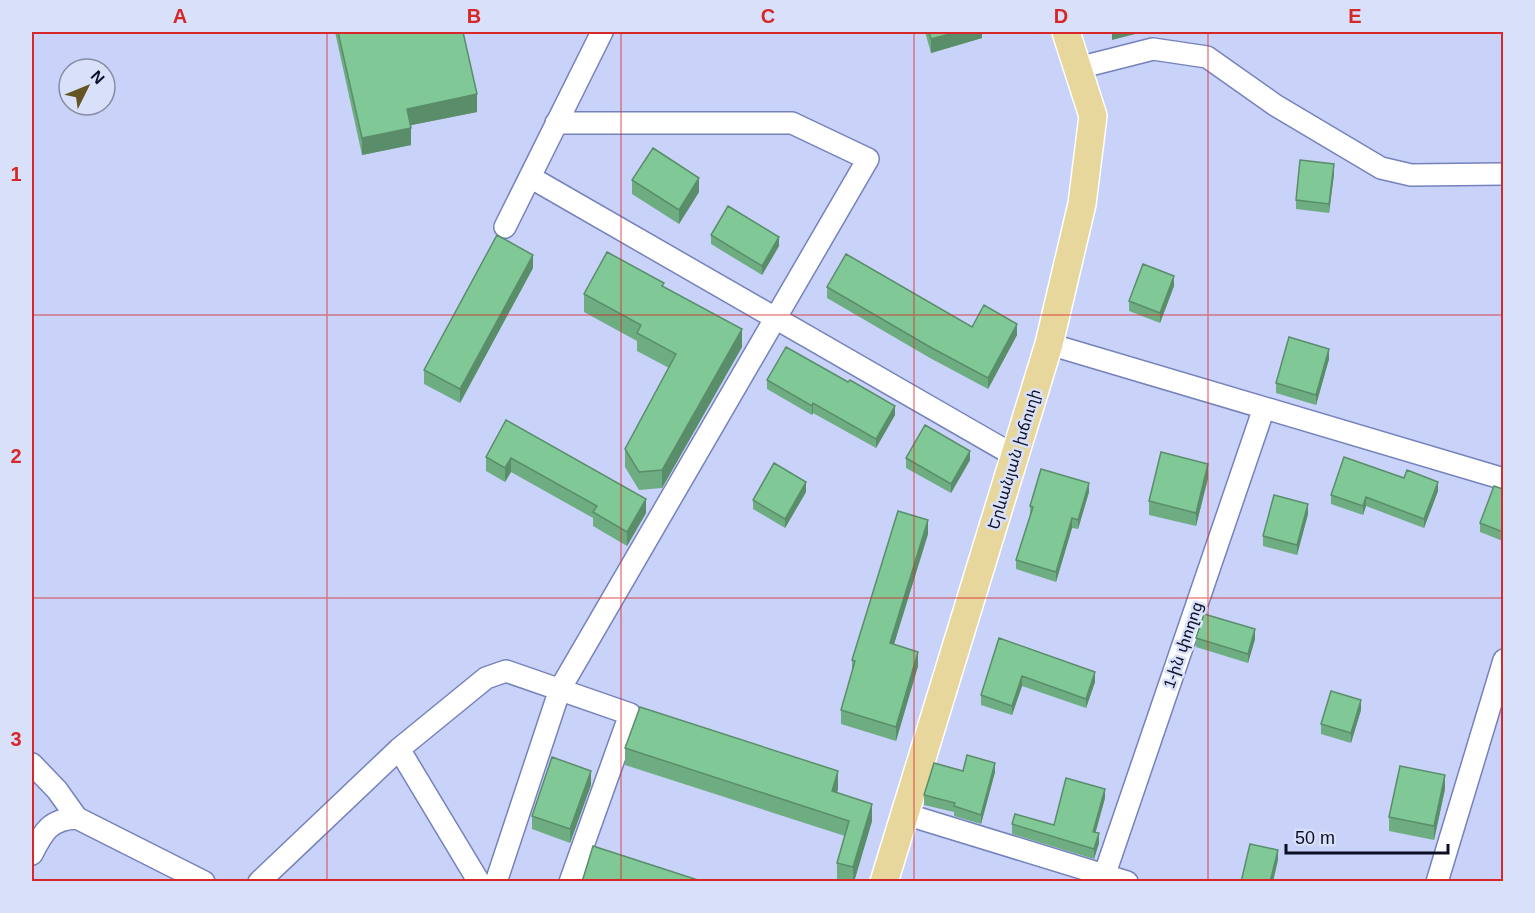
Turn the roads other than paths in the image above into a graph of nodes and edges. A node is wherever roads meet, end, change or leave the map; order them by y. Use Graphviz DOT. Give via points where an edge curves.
graph roads {
  1 [pos="602,32"];
  2 [pos="1066,32"];
  3 [pos="1078,68"];
  4 [pos="556,123"];
  5 [pos="1503,174"];
  6 [pos="530,177"];
  7 [pos="505,227"];
  8 [pos="775,318"];
  9 [pos="1049,344"];
  10 [pos="1264,408"];
  11 [pos="1015,456"];
  12 [pos="1503,479"];
  13 [pos="1503,660"];
  14 [pos="560,689"];
  15 [pos="399,750"];
  16 [pos="32,764"];
  17 [pos="905,814"];
  18 [pos="77,818"];
  19 [pos="32,854"];
  20 [pos="1103,878"];
  21 [pos="204,882"];
  22 [pos="259,882"];
  23 [pos="479,882"];
  24 [pos="496,882"];
  25 [pos="570,882"];
  26 [pos="884,882"];
  27 [pos="1127,882"];
  28 [pos="1437,882"];
  1 -- 4 [label="street"];
  2 -- 3 [label="main road, Երևանյան խճուղի"];
  3 -- 5 [label="street" via="1153,49 1207,57 1275,105 1381,168 1411,175"];
  3 -- 9 [label="main road, Երևանյան խճուղի" via="1093,116 1082,204"];
  4 -- 6 [label="street"];
  4 -- 8 [label="street" via="792,123 868,159"];
  6 -- 7 [label="street"];
  6 -- 8 [label="street"];
  8 -- 11 [label="street"];
  8 -- 14 [label="street"];
  9 -- 10 [label="street"];
  9 -- 11 [label="main road, Երևանյան խճուղի"];
  10 -- 12 [label="street"];
  10 -- 20 [label="street, 1-ին փողոց"];
  11 -- 17 [label="main road, Երևանյան խճուղի"];
  13 -- 28 [label="street"];
  14 -- 15 [label="street" via="506,671 486,678"];
  14 -- 24 [label="street"];
  14 -- 25 [label="street" via="630,714"];
  15 -- 22 [label="street"];
  15 -- 23 [label="street"];
  16 -- 18 [label="street"];
  17 -- 20 [label="street"];
  17 -- 26 [label="main road, Երևանյան խճուղի"];
  18 -- 19 [label="street" via="54,823 43,832"];
  18 -- 21 [label="street"];
  20 -- 27 [label="street"];
}
